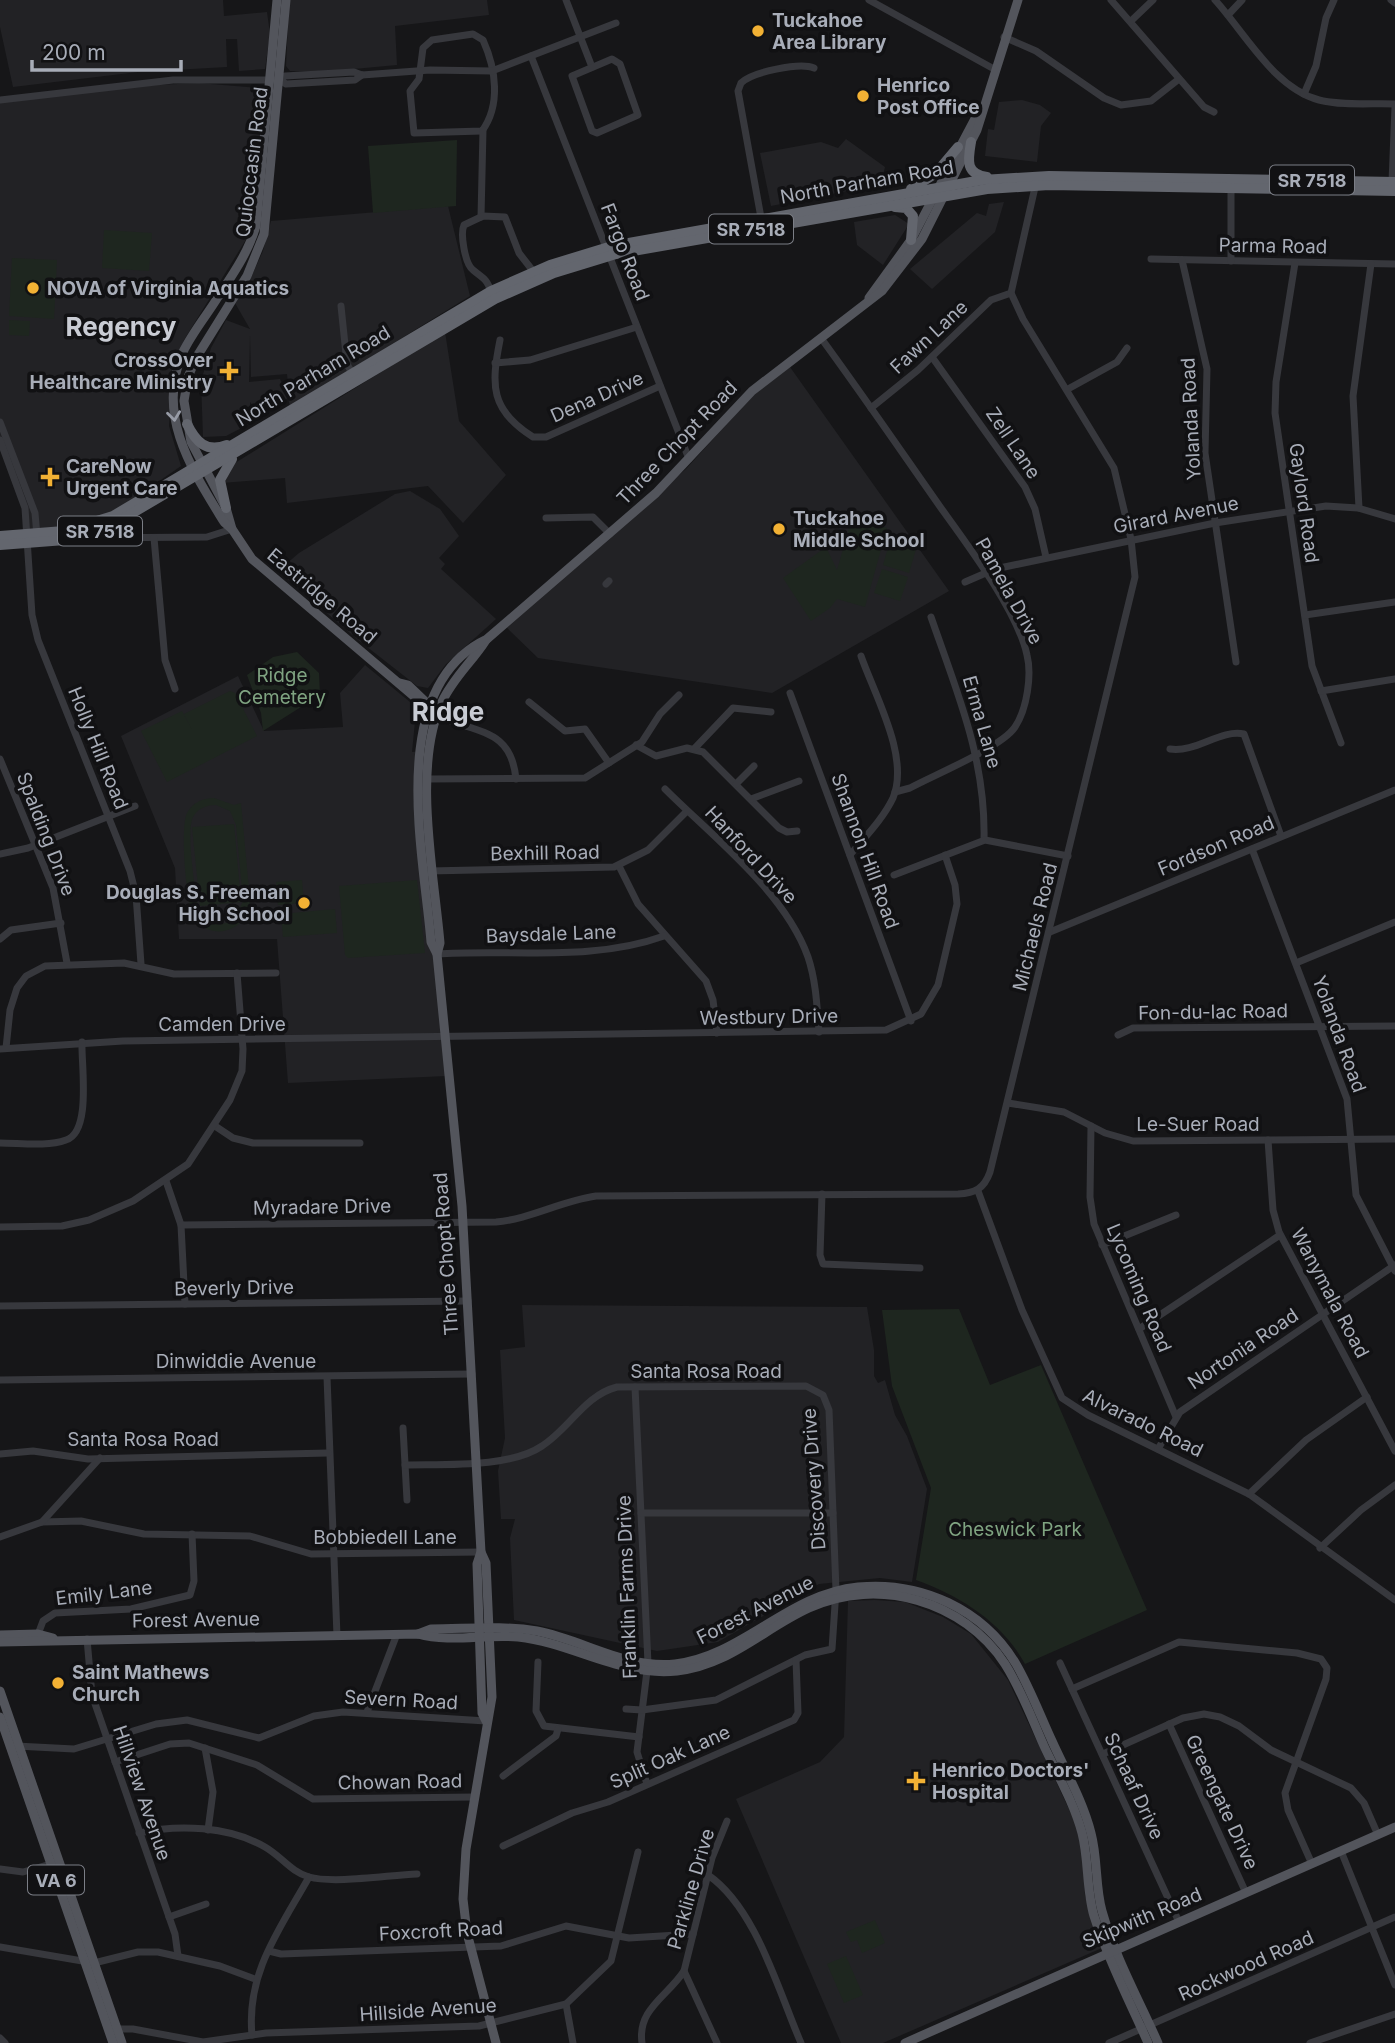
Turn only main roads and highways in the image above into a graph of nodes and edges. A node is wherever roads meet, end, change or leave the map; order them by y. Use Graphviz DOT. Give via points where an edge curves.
graph roads {
  1 [pos="277,0"];
  2 [pos="286,0"];
  3 [pos="1018,0"];
  4 [pos="275,80"];
  5 [pos="982,107"];
  6 [pos="971,142"];
  7 [pos="958,147"];
  8 [pos="996,178"];
  9 [pos="1036,181"];
  10 [pos="1394,186"];
  11 [pos="941,190"];
  12 [pos="903,193"];
  13 [pos="861,209"];
  14 [pos="762,223"];
  15 [pos="911,240"];
  16 [pos="608,251"];
  17 [pos="493,295"];
  18 [pos="864,305"];
  19 [pos="354,377"];
  20 [pos="187,425"];
  21 [pos="246,437"];
  22 [pos="235,454"];
  23 [pos="200,471"];
  24 [pos="167,490"];
  25 [pos="226,508"];
  26 [pos="232,529"];
  27 [pos="0,536"];
  28 [pos="31,537"];
  29 [pos="0,545"];
  30 [pos="487,639"];
  31 [pos="443,679"];
  32 [pos="408,690"];
  33 [pos="432,710"];
  34 [pos="420,745"];
  35 [pos="429,871"];
  36 [pos="485,1633"];
  37 [pos="0,1635"];
  38 [pos="37,1637"];
  39 [pos="0,1642"];
  40 [pos="0,1691"];
  41 [pos="0,1717"];
  42 [pos="14,1745"];
  43 [pos="1395,1827"];
  44 [pos="1112,1949"];
  45 [pos="1146,2026"];
  46 [pos="113,2029"];
  47 [pos="113,2043"];
  48 [pos="122,2043"];
  49 [pos="496,2043"];
  50 [pos="905,2043"];
  51 [pos="1148,2043"];
  52 [pos="1158,2043"];
  1 -- 4 [label="main road, Quioccasin Road"];
  2 -- 4 [label="main road, Quioccasin Road"];
  3 -- 5 [label="main road, Three Chopt Road"];
  4 -- 20 [label="main road, Quioccasin Road" via="264,234 247,276 192,365 185,394"];
  4 -- 23 [label="main road, Quioccasin Road, one-way" via="252,241 185,348 175,379 175,425"];
  5 -- 6 [label="main road, Three Chopt Road"];
  5 -- 7 [label="main road, Three Chopt Road"];
  6 -- 8 [label="highway" via="967,162 972,172"];
  6 -- 11 [label="main road, Three Chopt Road"];
  7 -- 11 [label="main road, Three Chopt Road"];
  7 -- 12 [label="highway" via="936,173"];
  8 -- 9 [label="highway, North Parham Road / SR 7518"];
  8 -- 11 [label="highway, North Parham Road / SR 7518"];
  9 -- 10 [label="highway, North Parham Road / SR 7518"];
  9 -- 11 [label="highway, North Parham Road / SR 7518"];
  11 -- 12 [label="highway, North Parham Road / SR 7518"];
  11 -- 13 [label="highway, North Parham Road / SR 7518"];
  11 -- 15 [label="main road, Three Chopt Road"];
  11 -- 18 [label="main road, Three Chopt Road" via="903,267"];
  12 -- 14 [label="highway, North Parham Road / SR 7518"];
  13 -- 14 [label="highway, North Parham Road / SR 7518"];
  13 -- 15 [label="highway" via="906,208 914,219"];
  14 -- 16 [label="highway, North Parham Road / SR 7518"];
  15 -- 18 [label="main road, Three Chopt Road"];
  16 -- 17 [label="highway, North Parham Road / SR 7518"];
  16 -- 17 [label="highway, North Parham Road / SR 7518" via="533,271"];
  17 -- 19 [label="highway, North Parham Road / SR 7518"];
  18 -- 30 [label="main road, Three Chopt Road" via="751,391 689,459 610,534"];
  19 -- 21 [label="highway, North Parham Road / SR 7518"];
  19 -- 22 [label="highway, North Parham Road / SR 7518"];
  20 -- 21 [label="highway" via="197,442 211,448"];
  20 -- 23 [label="main road, Quioccasin Road"];
  21 -- 23 [label="highway, North Parham Road / SR 7518"];
  22 -- 23 [label="highway, North Parham Road / SR 7518"];
  22 -- 25 [label="highway" via="220,480"];
  23 -- 24 [label="highway, North Parham Road / SR 7518"];
  23 -- 25 [label="main road, Eastridge Road"];
  23 -- 26 [label="main road, Eastridge Road" via="224,522"];
  24 -- 28 [label="highway, North Parham Road / SR 7518" via="103,520"];
  24 -- 28 [label="highway, North Parham Road / SR 7518" via="114,524 77,538"];
  25 -- 26 [label="main road, Eastridge Road"];
  26 -- 32 [label="main road, Eastridge Road" via="264,571"];
  27 -- 28 [label="highway, North Parham Road / SR 7518"];
  28 -- 29 [label="highway, North Parham Road / SR 7518"];
  30 -- 31 [label="main road, Three Chopt Road" via="464,653"];
  30 -- 33 [label="main road, Three Chopt Road"];
  31 -- 32 [label="main road" via="427,691"];
  31 -- 33 [label="main road, Three Chopt Road"];
  32 -- 33 [label="main road, Eastridge Road"];
  32 -- 34 [label="main road" via="419,713"];
  33 -- 34 [label="main road, Three Chopt Road"];
  33 -- 35 [label="main road, Three Chopt Road" via="426,779"];
  34 -- 35 [label="main road, Three Chopt Road" via="418,785"];
  35 -- 36 [label="main road, Three Chopt Road" via="431,942 437,954 463,1221 481,1552 477,1564"];
  36 -- 38 [label="main road, Forest Avenue" via="431,1629 418,1634 337,1636"];
  36 -- 44 [label="main road, Forest Avenue" via="540,1641 611,1664 648,1667 710,1655 796,1605 836,1594 884,1594 927,1602 964,1622 998,1654 1013,1677 1078,1821 1093,1914"];
  36 -- 49 [label="main road, Three Chopt Road" via="491,1714 486,1721 463,1882 471,1947"];
  37 -- 38 [label="main road, Forest Avenue"];
  38 -- 39 [label="main road, Forest Avenue"];
  40 -- 42 [label="main road, VA 6"];
  41 -- 42 [label="main road, VA 6"];
  42 -- 46 [label="main road, VA 6"];
  43 -- 44 [label="main road, Skipwith Road"];
  44 -- 45 [label="main road, Forest Avenue"];
  44 -- 50 [label="main road, Skipwith Road"];
  45 -- 51 [label="main road, Forest Avenue"];
  45 -- 52 [label="main road, Forest Avenue"];
  46 -- 47 [label="main road, VA 6"];
  46 -- 48 [label="main road, VA 6"];
}
